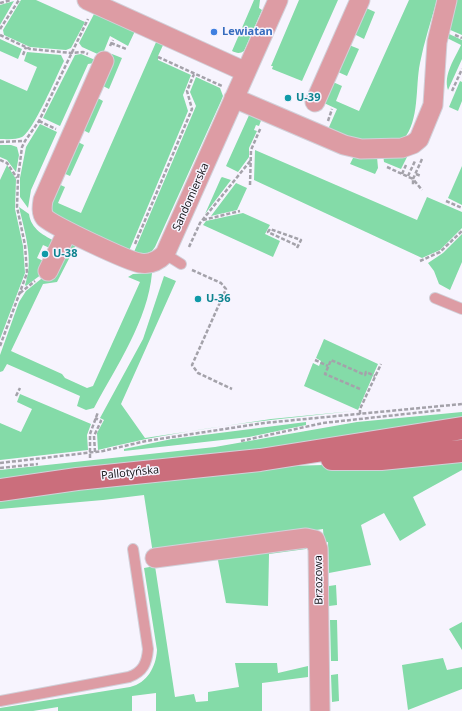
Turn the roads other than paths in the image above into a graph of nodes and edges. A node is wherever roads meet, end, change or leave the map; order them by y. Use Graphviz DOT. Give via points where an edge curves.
graph roads {
  1 [pos="278,0"];
  2 [pos="360,0"];
  3 [pos="447,0"];
  4 [pos="91,2"];
  5 [pos="104,61"];
  6 [pos="246,72"];
  7 [pos="230,93"];
  8 [pos="315,102"];
  9 [pos="67,232"];
  10 [pos="165,254"];
  11 [pos="181,264"];
  12 [pos="48,271"];
  13 [pos="435,298"];
  14 [pos="462,309"];
  15 [pos="462,428"];
  16 [pos="462,451"];
  17 [pos="260,460"];
  18 [pos="0,490"];
  19 [pos="133,549"];
  20 [pos="155,558"];
  21 [pos="0,701"];
  22 [pos="320,711"];
  1 -- 6 [label="street, Sandomierska"];
  2 -- 8 [label="street"];
  3 -- 7 [label="street" via="438,38 432,105 416,143 402,148 353,148 334,142"];
  4 -- 6 [label="street"];
  5 -- 9 [label="street" via="43,200 43,216"];
  6 -- 7 [label="street, Sandomierska"];
  7 -- 10 [label="street, Sandomierska"];
  9 -- 10 [label="street" via="139,263 154,263"];
  9 -- 12 [label="street"];
  10 -- 11 [label="lane"];
  13 -- 14 [label="lane"];
  15 -- 17 [label="main road, Pallotyńska"];
  16 -- 17 [label="main road, Pallotyńska" via="381,458"];
  17 -- 18 [label="main road, Pallotyńska" via="77,479"];
  19 -- 21 [label="lane" via="148,649 147,660 141,671 129,677"];
  20 -- 22 [label="street, Brzozowa" via="306,538 315,540 318,549"];
}
